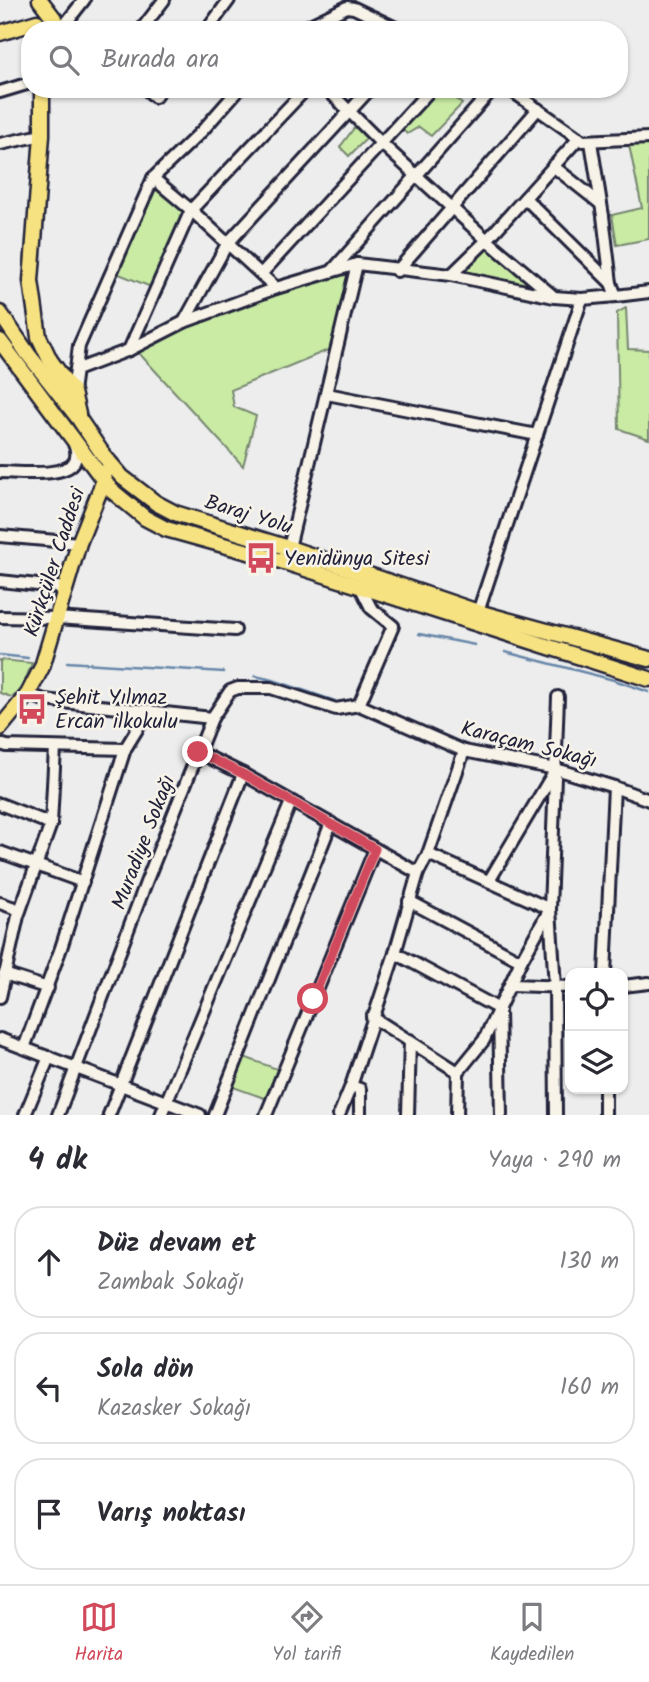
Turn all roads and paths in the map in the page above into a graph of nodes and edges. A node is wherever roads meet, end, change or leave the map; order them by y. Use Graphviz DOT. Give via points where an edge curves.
graph roads {
  1 [pos="38,0"];
  2 [pos="84,0"];
  3 [pos="164,0"];
  4 [pos="229,0"];
  5 [pos="375,18"];
  6 [pos="48,21"];
  7 [pos="51,21"];
  8 [pos="148,21"];
  9 [pos="213,21"];
  10 [pos="318,21"];
  11 [pos="372,21"];
  12 [pos="381,21"];
  13 [pos="21,28"];
  14 [pos="0,33"];
  15 [pos="21,86"];
  16 [pos="0,92"];
  17 [pos="40,98"];
  18 [pos="231,98"];
  19 [pos="297,98"];
  20 [pos="336,98"];
  21 [pos="362,98"];
  22 [pos="422,98"];
  23 [pos="485,98"];
  24 [pos="522,98"];
  25 [pos="538,109"];
  26 [pos="349,112"];
  27 [pos="42,135"];
  28 [pos="579,138"];
  29 [pos="649,138"];
  30 [pos="591,142"];
  31 [pos="0,144"];
  32 [pos="382,144"];
  33 [pos="553,166"];
  34 [pos="417,175"];
  35 [pos="153,178"];
  36 [pos="525,198"];
  37 [pos="601,204"];
  38 [pos="453,208"];
  39 [pos="191,209"];
  40 [pos="487,240"];
  41 [pos="227,244"];
  42 [pos="356,264"];
  43 [pos="332,271"];
  44 [pos="397,271"];
  45 [pos="262,273"];
  46 [pos="451,275"];
  47 [pos="611,283"];
  48 [pos="276,288"];
  49 [pos="649,292"];
  50 [pos="616,296"];
  51 [pos="554,297"];
  52 [pos="582,299"];
  53 [pos="35,312"];
  54 [pos="0,313"];
  55 [pos="184,322"];
  56 [pos="18,339"];
  57 [pos="0,342"];
  58 [pos="129,349"];
  59 [pos="28,354"];
  60 [pos="50,360"];
  61 [pos="20,367"];
  62 [pos="76,370"];
  63 [pos="73,391"];
  64 [pos="327,394"];
  65 [pos="79,419"];
  66 [pos="537,435"];
  67 [pos="72,438"];
  68 [pos="82,452"];
  69 [pos="104,456"];
  70 [pos="0,472"];
  71 [pos="104,480"];
  72 [pos="92,506"];
  73 [pos="0,536"];
  74 [pos="79,543"];
  75 [pos="287,555"];
  76 [pos="0,581"];
  77 [pos="360,586"];
  78 [pos="66,587"];
  79 [pos="0,617"];
  80 [pos="57,618"];
  81 [pos="477,618"];
  82 [pos="235,630"];
  83 [pos="649,659"];
  84 [pos="649,679"];
  85 [pos="28,694"];
  86 [pos="558,697"];
  87 [pos="359,705"];
  88 [pos="149,710"];
  89 [pos="212,718"];
  90 [pos="0,728"];
  91 [pos="0,744"];
  92 [pos="55,748"];
  93 [pos="125,749"];
  94 [pos="464,751"];
  95 [pos="198,752"];
  96 [pos="556,769"];
  97 [pos="243,774"];
  98 [pos="614,787"];
  99 [pos="649,800"];
  100 [pos="291,802"];
  101 [pos="0,804"];
  102 [pos="331,823"];
  103 [pos="51,824"];
  104 [pos="375,849"];
  105 [pos="0,852"];
  106 [pos="428,854"];
  107 [pos="37,865"];
  108 [pos="418,873"];
  109 [pos="489,881"];
  110 [pos="83,882"];
  111 [pos="409,901"];
  112 [pos="0,903"];
  113 [pos="550,909"];
  114 [pos="20,910"];
  115 [pos="395,953"];
  116 [pos="4,958"];
  117 [pos="521,961"];
  118 [pos="605,968"];
  119 [pos="4,974"];
  120 [pos="649,983"];
  121 [pos="512,985"];
  122 [pos="628,985"];
  123 [pos="555,987"];
  124 [pos="565,987"];
  125 [pos="48,988"];
  126 [pos="0,997"];
  127 [pos="499,1009"];
  128 [pos="372,1017"];
  129 [pos="0,1039"];
  130 [pos="410,1040"];
  131 [pos="24,1048"];
  132 [pos="49,1057"];
  133 [pos="77,1069"];
  134 [pos="458,1072"];
  135 [pos="121,1084"];
  136 [pos="351,1086"];
  137 [pos="605,1094"];
  138 [pos="166,1102"];
  139 [pos="25,1115"];
  140 [pos="58,1115"];
  141 [pos="109,1115"];
  142 [pos="160,1115"];
  143 [pos="200,1115"];
  144 [pos="215,1115"];
  145 [pos="266,1115"];
  146 [pos="339,1115"];
  147 [pos="360,1115"];
  148 [pos="408,1115"];
  149 [pos="457,1115"];
  150 [pos="501,1115"];
  151 [pos="556,1115"];
  152 [pos="605,1115"];
  1 -- 6 [label="main road"];
  2 -- 7 [label="street"];
  3 -- 8 [label="street"];
  4 -- 9 [label="street"];
  5 -- 10 [label="street" via="347,7"];
  5 -- 11 [label="street"];
  5 -- 12 [label="street"];
  13 -- 14 [label="main road"];
  15 -- 16 [label="street"];
  17 -- 27 [label="main road"];
  18 -- 35 [label="street"];
  19 -- 39 [label="street"];
  20 -- 26 [label="street"];
  21 -- 26 [label="street"];
  22 -- 32 [label="street"];
  23 -- 34 [label="street"];
  24 -- 25 [label="street"];
  25 -- 28 [label="street"];
  25 -- 38 [label="street"];
  26 -- 32 [label="street"];
  26 -- 41 [label="street"];
  27 -- 31 [label="street"];
  27 -- 53 [label="main road" via="31,281"];
  28 -- 30 [label="street"];
  28 -- 33 [label="street"];
  29 -- 30 [label="street"];
  30 -- 37 [label="street"];
  32 -- 34 [label="street"];
  32 -- 45 [label="street"];
  33 -- 36 [label="street"];
  33 -- 37 [label="street"];
  34 -- 38 [label="street"];
  34 -- 43 [label="street"];
  35 -- 39 [label="street"];
  35 -- 62 [label="street" via="79,346"];
  36 -- 40 [label="street"];
  36 -- 47 [label="street"];
  37 -- 47 [label="street"];
  38 -- 40 [label="street"];
  38 -- 44 [label="street"];
  39 -- 41 [label="street"];
  39 -- 58 [label="street"];
  40 -- 46 [label="street"];
  40 -- 51 [label="street"];
  41 -- 45 [label="street"];
  41 -- 55 [label="street"];
  42 -- 43 [label="street"];
  42 -- 44 [label="street"];
  42 -- 64 [label="street"];
  43 -- 48 [label="street"];
  44 -- 46 [label="street"];
  45 -- 48 [label="street"];
  46 -- 51 [label="street"];
  47 -- 50 [label="street"];
  48 -- 55 [label="street"];
  49 -- 50 [label="street"];
  50 -- 52 [label="street"];
  51 -- 52 [label="street"];
  52 -- 66 [label="street"];
  53 -- 56 [label="main road"];
  53 -- 60 [label="main road" via="39,337"];
  54 -- 56 [label="main road, Baraj Yolu"];
  55 -- 58 [label="street"];
  56 -- 57 [label="main road"];
  56 -- 59 [label="main road, Baraj Yolu"];
  57 -- 61 [label="main road, Baraj Yolu"];
  58 -- 62 [label="street"];
  59 -- 60 [label="main road" via="37,351"];
  59 -- 61 [label="main road"];
  59 -- 65 [label="main road, Baraj Yolu"];
  60 -- 63 [label="main road"];
  61 -- 67 [label="main road, Baraj Yolu"];
  62 -- 63 [label="street"];
  63 -- 65 [label="main road"];
  64 -- 66 [label="street"];
  64 -- 75 [label="street"];
  65 -- 69 [label="main road, Baraj Yolu"];
  66 -- 81 [label="street"];
  67 -- 68 [label="main road, Baraj Yolu"];
  67 -- 70 [label="street" via="76,457 66,470"];
  68 -- 71 [label="main road, Baraj Yolu"];
  68 -- 72 [label="main road" via="90,469"];
  69 -- 71 [label="main road"];
  69 -- 75 [label="main road, Baraj Yolu" via="130,483 174,513"];
  71 -- 72 [label="main road, Kürkçüler Caddesi"];
  71 -- 75 [label="main road, Baraj Yolu" via="130,507 166,528"];
  72 -- 74 [label="main road, Kürkçüler Caddesi"];
  73 -- 74 [label="street"];
  74 -- 78 [label="main road, Kürkçüler Caddesi"];
  75 -- 77 [label="main road, Baraj Yolu"];
  75 -- 81 [label="main road, Baraj Yolu"];
  76 -- 78 [label="street"];
  77 -- 81 [label="main road, Baraj Yolu"];
  77 -- 87 [label="street" via="371,608 393,626"];
  78 -- 80 [label="main road, Kürkçüler Caddesi"];
  79 -- 80 [label="street"];
  80 -- 82 [label="street"];
  80 -- 85 [label="main road, Kürkçüler Caddesi"];
  81 -- 83 [label="main road, Baraj Yolu"];
  81 -- 84 [label="main road, Baraj Yolu"];
  85 -- 88 [label="street" via="44,700"];
  85 -- 90 [label="main road, Kürkçüler Caddesi"];
  86 -- 96 [label="street"];
  87 -- 89 [label="street, Karaçam Sokağı" via="336,709 271,688 238,688 230,691"];
  87 -- 94 [label="street, Karaçam Sokağı"];
  88 -- 89 [label="street"];
  88 -- 93 [label="street"];
  89 -- 95 [label="street, Muradiye Sokağı"];
  91 -- 92 [label="street"];
  92 -- 93 [label="street"];
  92 -- 103 [label="street"];
  93 -- 110 [label="street"];
  94 -- 96 [label="street, Karaçam Sokağı"];
  94 -- 106 [label="street"];
  95 -- 97 [label="street"];
  95 -- 133 [label="street, Muradiye Sokağı"];
  96 -- 98 [label="street, Karaçam Sokağı"];
  96 -- 109 [label="street"];
  96 -- 113 [label="street"];
  97 -- 100 [label="street"];
  97 -- 135 [label="street"];
  98 -- 99 [label="street, Karaçam Sokağı"];
  98 -- 118 [label="street"];
  100 -- 102 [label="street"];
  100 -- 138 [label="street"];
  101 -- 103 [label="street"];
  102 -- 104 [label="street"];
  102 -- 144 [label="street"];
  103 -- 107 [label="street"];
  104 -- 108 [label="street"];
  104 -- 145 [label="street"];
  105 -- 107 [label="street"];
  106 -- 108 [label="street"];
  106 -- 109 [label="street"];
  107 -- 110 [label="street"];
  107 -- 114 [label="street"];
  108 -- 111 [label="street"];
  109 -- 113 [label="street"];
  110 -- 125 [label="street"];
  111 -- 115 [label="street"];
  111 -- 117 [label="street"];
  112 -- 114 [label="street"];
  113 -- 117 [label="street"];
  113 -- 123 [label="street"];
  114 -- 116 [label="street"];
  115 -- 127 [label="street"];
  115 -- 128 [label="street"];
  116 -- 119 [label="street"];
  117 -- 121 [label="street"];
  119 -- 125 [label="street"];
  119 -- 126 [label="street"];
  120 -- 122 [label="street"];
  121 -- 123 [label="street"];
  121 -- 127 [label="street"];
  123 -- 124 [label="street"];
  123 -- 151 [label="street"];
  125 -- 131 [label="street"];
  127 -- 134 [label="street" via="484,1040"];
  127 -- 150 [label="street"];
  128 -- 130 [label="street"];
  128 -- 136 [label="street"];
  129 -- 131 [label="street"];
  130 -- 134 [label="street"];
  130 -- 148 [label="street"];
  131 -- 132 [label="street"];
  132 -- 133 [label="street"];
  132 -- 139 [label="street"];
  133 -- 135 [label="street"];
  133 -- 140 [label="street, Muradiye Sokağı"];
  134 -- 149 [label="street"];
  135 -- 138 [label="street"];
  135 -- 141 [label="street"];
  136 -- 146 [label="street"];
  136 -- 147 [label="street" via="360,1090"];
  137 -- 152 [label="street"];
  138 -- 142 [label="street"];
  138 -- 143 [label="street"];
}
